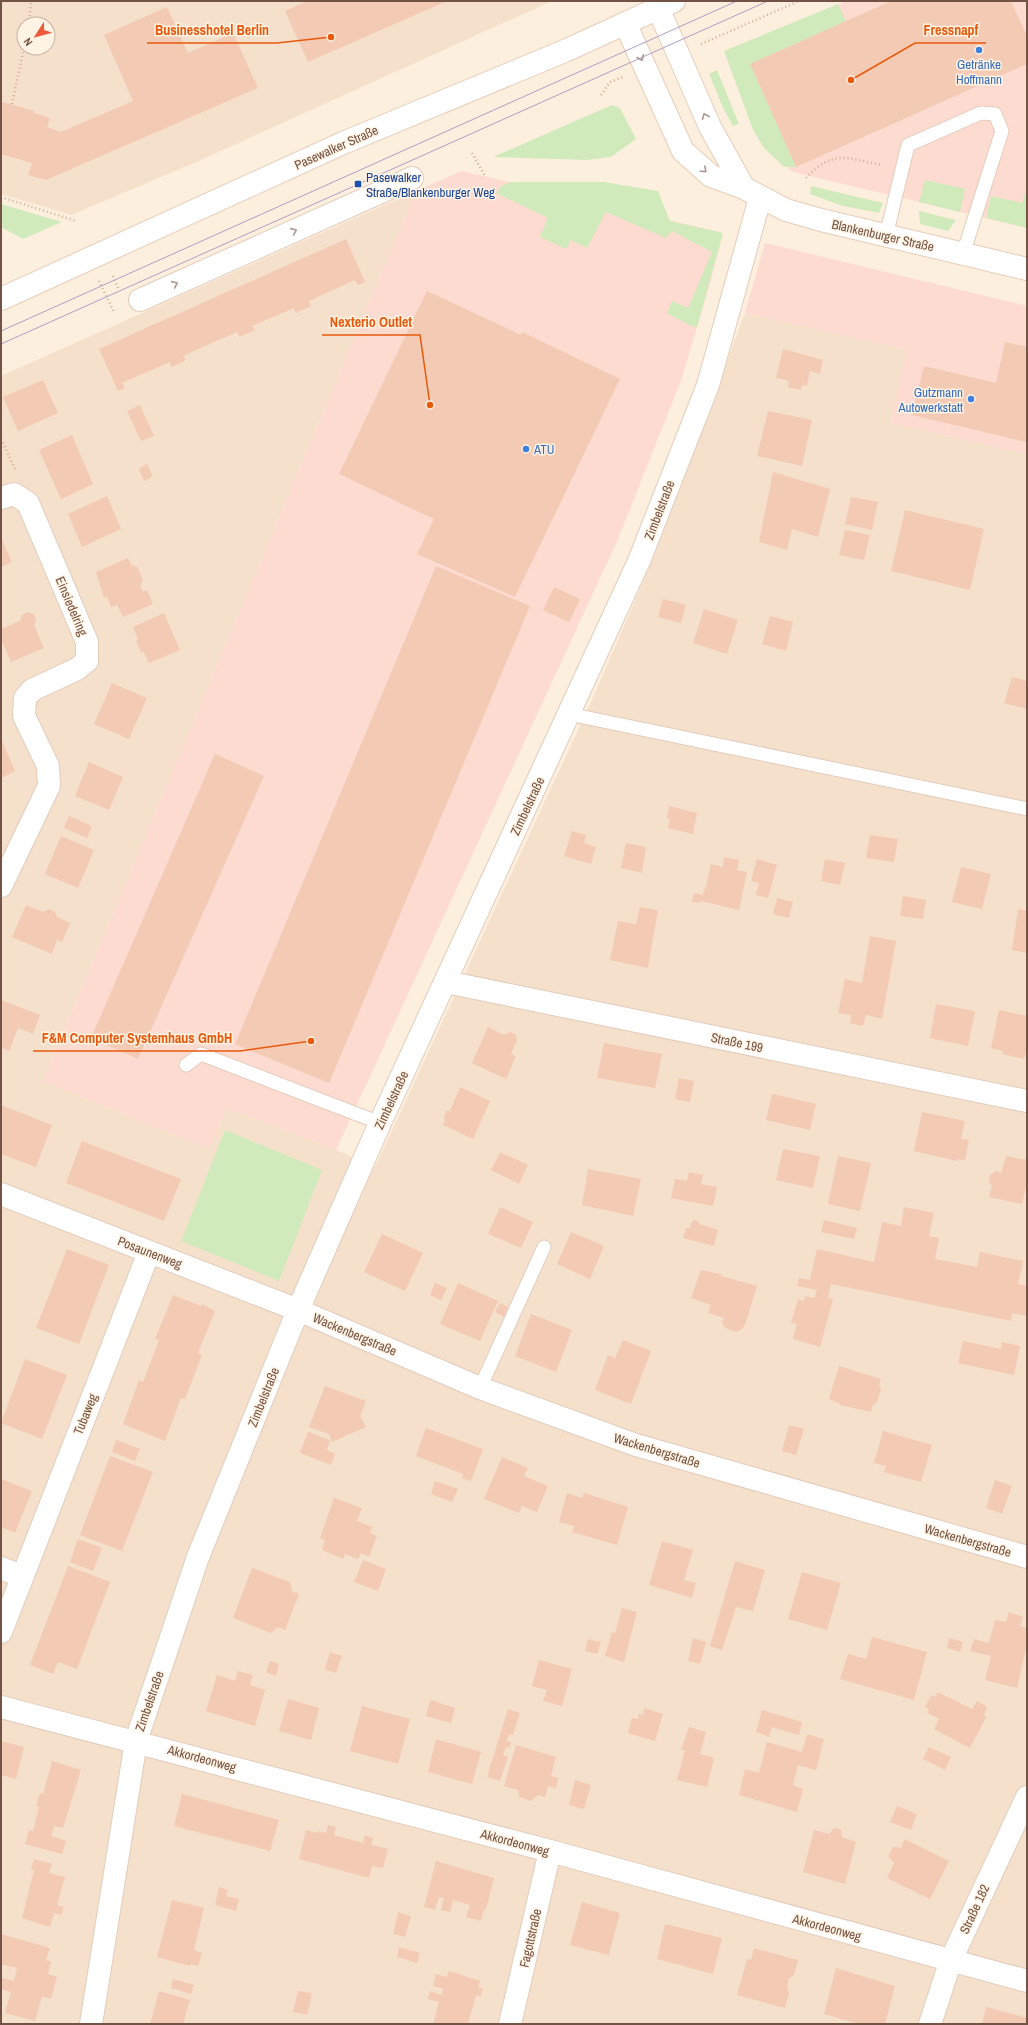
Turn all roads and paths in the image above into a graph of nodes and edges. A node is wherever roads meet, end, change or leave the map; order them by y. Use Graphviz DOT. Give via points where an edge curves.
graph roads {
  1 [pos="31,1"];
  2 [pos="799,1"];
  3 [pos="666,4"];
  4 [pos="30,16"];
  5 [pos="625,23"];
  6 [pos="727,33"];
  7 [pos="22,56"];
  8 [pos="610,82"];
  9 [pos="601,95"];
  10 [pos="12,104"];
  11 [pos="472,153"];
  12 [pos="902,169"];
  13 [pos="485,176"];
  14 [pos="412,178"];
  15 [pos="806,178"];
  16 [pos="752,192"];
  17 [pos="1,197"];
  18 [pos="76,221"];
  19 [pos="886,236"];
  20 [pos="963,254"];
  21 [pos="96,256"];
  22 [pos="1027,269"];
  23 [pos="120,291"];
  24 [pos="2,297"];
  25 [pos="140,300"];
  26 [pos="114,312"];
  27 [pos="1,498"];
  28 [pos="569,714"];
  29 [pos="1027,809"];
  30 [pos="1,886"];
  31 [pos="446,982"];
  32 [pos="186,1065"];
  33 [pos="1027,1101"];
  34 [pos="380,1123"];
  35 [pos="1,1194"];
  36 [pos="544,1247"];
  37 [pos="149,1252"];
  38 [pos="298,1310"];
  39 [pos="480,1388"];
  40 [pos="1027,1557"];
  41 [pos="1,1568"];
  42 [pos="21,1576"];
  43 [pos="1,1632"];
  44 [pos="1,1707"];
  45 [pos="136,1741"];
  46 [pos="1027,1797"];
  47 [pos="550,1851"];
  48 [pos="950,1960"];
  49 [pos="1027,1981"];
  50 [pos="91,2024"];
  51 [pos="510,2024"];
  52 [pos="930,2024"];
  1 -- 4 [label="path"];
  2 -- 6 [label="path"];
  3 -- 5 [label="street, Pasewalker Straße"];
  16 -- 3 [label="street, one-way" via="710,127"];
  5 -- 16 [label="street, Blankenburger Straße, one-way" via="683,151 710,176"];
  5 -- 21 [label="street, Pasewalker Straße" via="567,50 343,142"];
  7 -- 10 [label="path"];
  8 -- 9 [label="path"];
  11 -- 13 [label="path"];
  12 -- 15 [label="path" via="838,156 816,166"];
  12 -- 19 [label="lane"];
  12 -- 20 [label="lane" via="908,145 981,113 995,114 1002,131"];
  25 -- 14 [label="street, one-way"];
  16 -- 19 [label="street, Blankenburger Straße" via="786,210"];
  16 -- 28 [label="street, Zimbelstraße" via="704,396 640,561"];
  17 -- 18 [label="path"];
  19 -- 20 [label="street, Blankenburger Straße"];
  20 -- 22 [label="street, Blankenburger Straße"];
  21 -- 23 [label="path"];
  21 -- 24 [label="street, Pasewalker Straße"];
  21 -- 26 [label="path"];
  27 -- 30 [label="street, Einsiedelring" via="14,494 28,503 87,642 88,661 77,669 32,690 25,698 24,716 48,766 48,786"];
  28 -- 29 [label="lane"];
  28 -- 31 [label="street, Zimbelstraße"];
  31 -- 33 [label="street, Straße 199"];
  31 -- 34 [label="street, Zimbelstraße"];
  32 -- 34 [label="lane" via="201,1054"];
  34 -- 38 [label="street, Zimbelstraße"];
  35 -- 37 [label="street, Posaunenweg"];
  36 -- 39 [label="lane"];
  37 -- 38 [label="street, Posaunenweg"];
  37 -- 42 [label="street, Tubaweg"];
  38 -- 39 [label="street, Wackenbergstraße"];
  38 -- 45 [label="street, Zimbelstraße" via="198,1557"];
  39 -- 40 [label="street, Wackenbergstraße" via="636,1445"];
  41 -- 42 [label="street"];
  42 -- 43 [label="street, Tubaweg"];
  44 -- 45 [label="street, Akkordeonweg"];
  45 -- 47 [label="street, Akkordeonweg"];
  45 -- 50 [label="street, Zimbelstraße"];
  46 -- 48 [label="street, Straße 182"];
  47 -- 48 [label="street, Akkordeonweg"];
  47 -- 51 [label="street, Fagottstraße"];
  48 -- 49 [label="street, Akkordeonweg"];
  48 -- 52 [label="street, Straße 182"];
}
